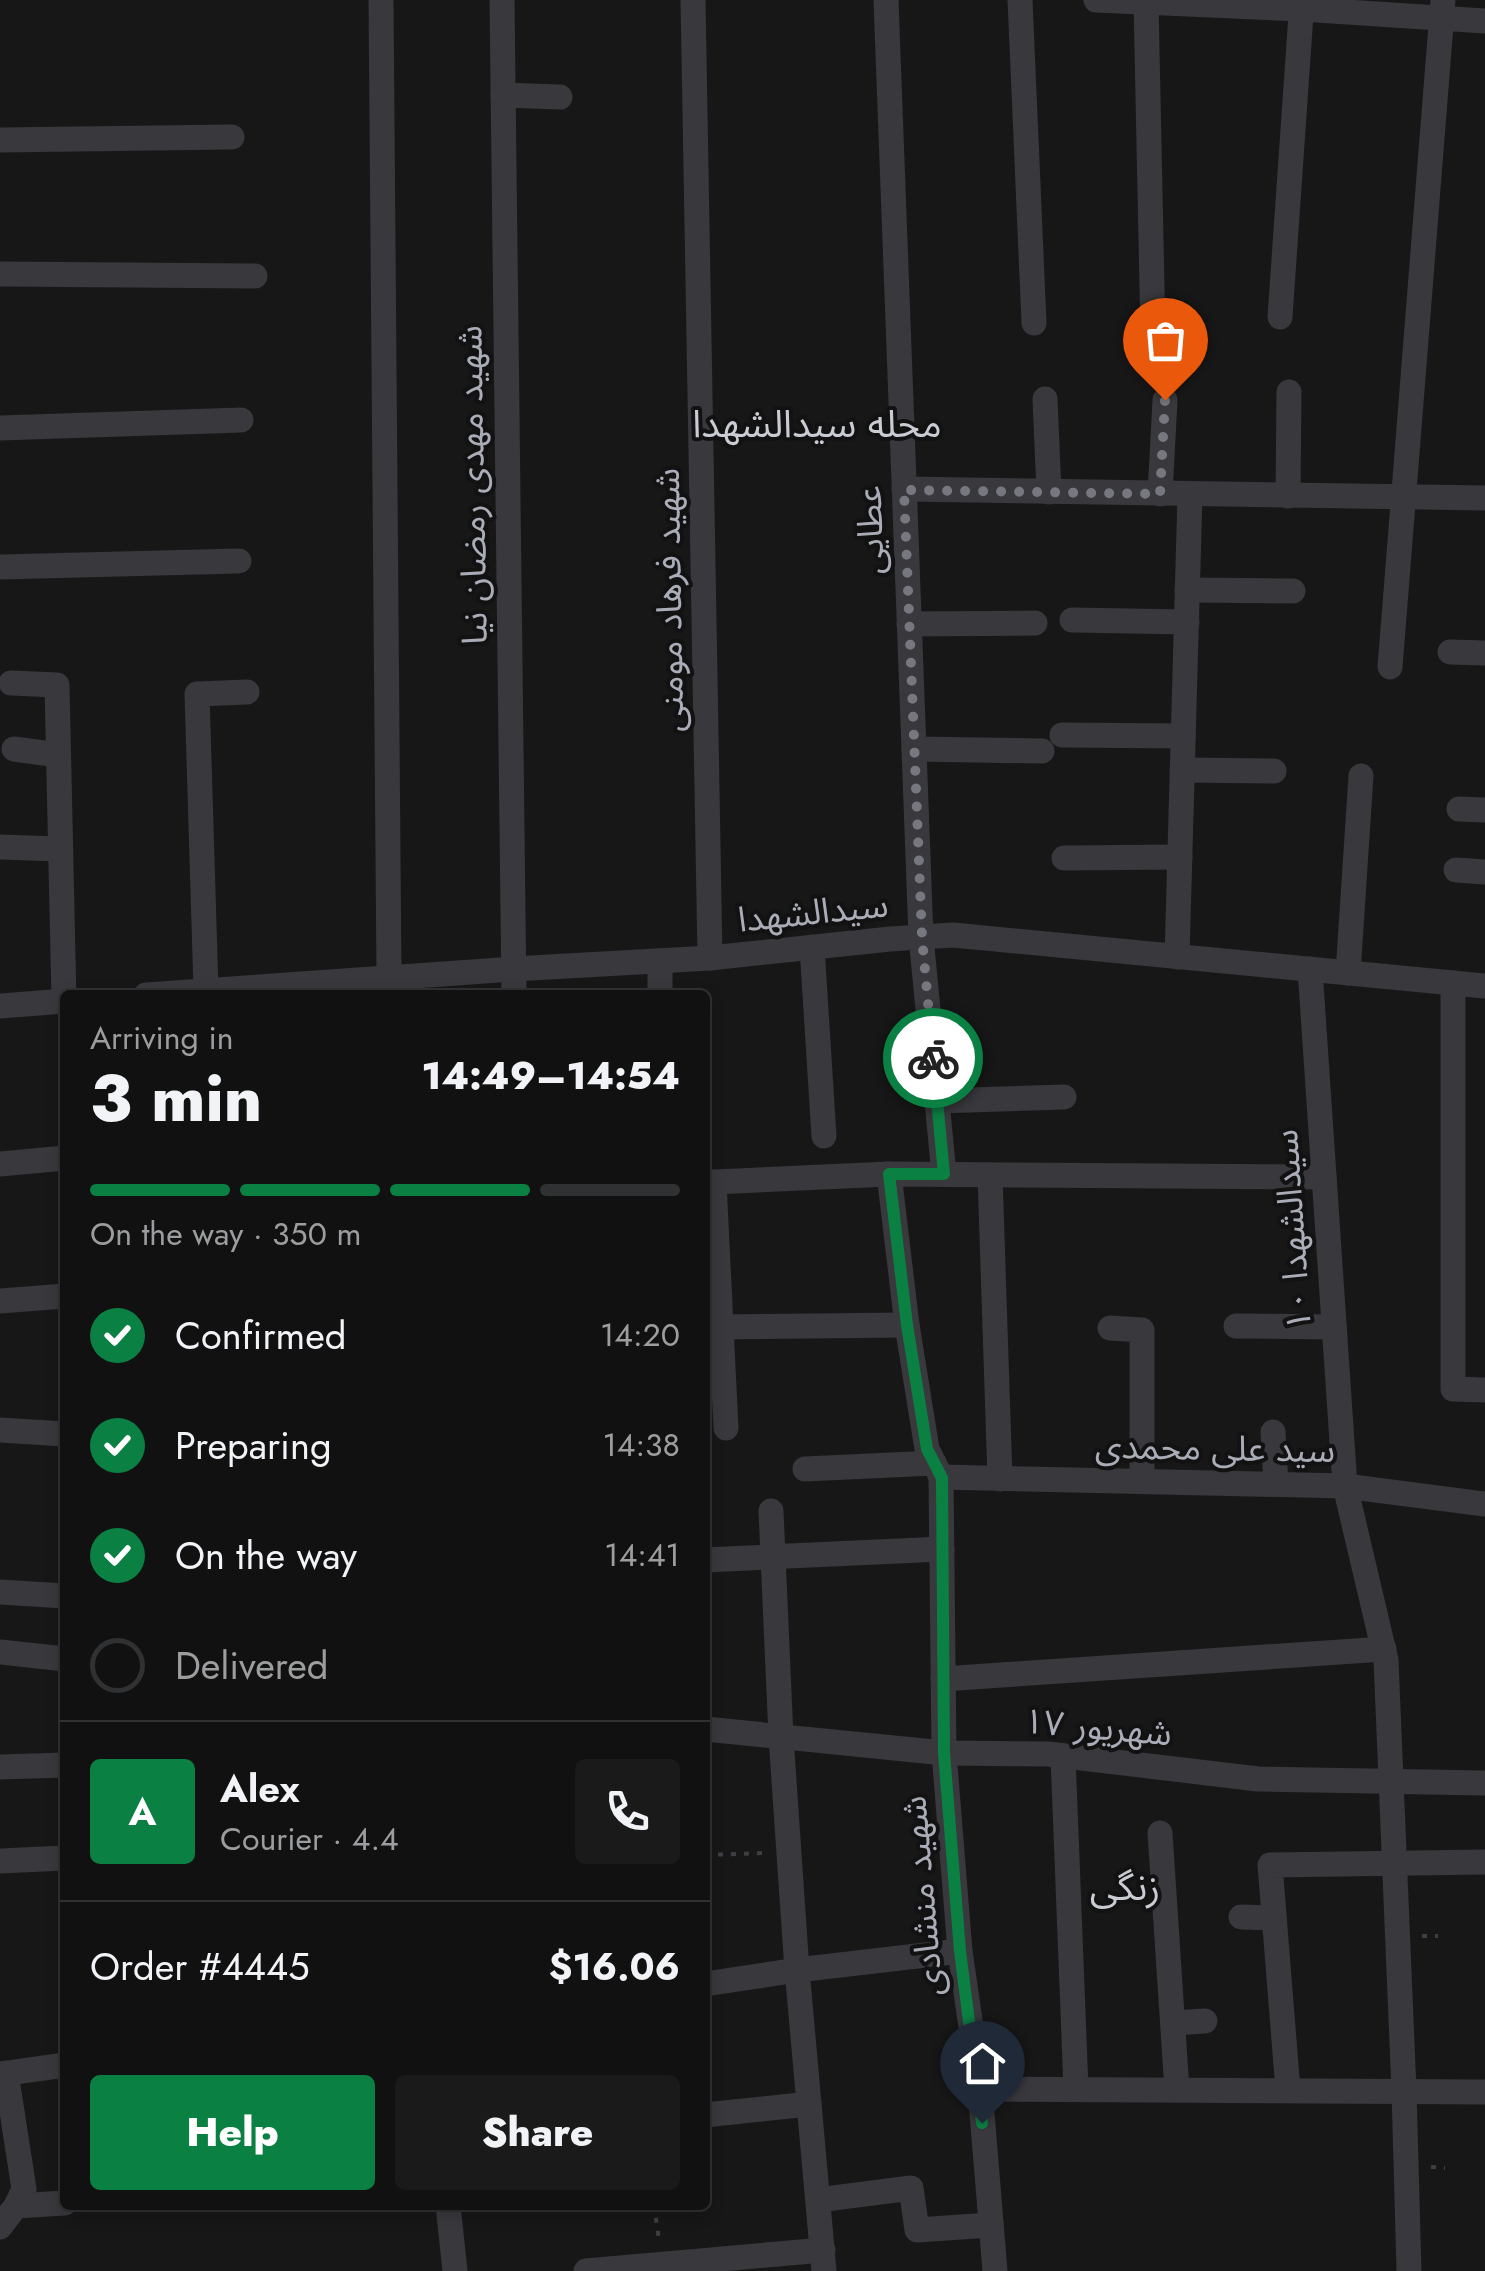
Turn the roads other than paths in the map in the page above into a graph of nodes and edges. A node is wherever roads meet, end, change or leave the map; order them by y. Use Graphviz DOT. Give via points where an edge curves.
graph roads {
  1 [pos="382,0"];
  2 [pos="502,0"];
  3 [pos="693,0"];
  4 [pos="886,0"];
  5 [pos="1020,0"];
  6 [pos="1096,0"];
  7 [pos="1146,2"];
  8 [pos="1193,2"];
  9 [pos="1302,5"];
  10 [pos="1442,9"];
  11 [pos="1485,21"];
  12 [pos="503,95"];
  13 [pos="560,97"];
  14 [pos="232,137"];
  15 [pos="0,140"];
  16 [pos="0,274"];
  17 [pos="255,276"];
  18 [pos="1280,317"];
  19 [pos="1034,323"];
  20 [pos="1153,335"];
  21 [pos="1288,392"];
  22 [pos="1046,399"];
  23 [pos="1165,400"];
  24 [pos="242,420"];
  25 [pos="0,428"];
  26 [pos="904,490"];
  27 [pos="1048,492"];
  28 [pos="1160,494"];
  29 [pos="1190,494"];
  30 [pos="1288,496"];
  31 [pos="1405,498"];
  32 [pos="1485,498"];
  33 [pos="239,561"];
  34 [pos="0,567"];
  35 [pos="1187,590"];
  36 [pos="1294,591"];
  37 [pos="1072,620"];
  38 [pos="1035,622"];
  39 [pos="1186,622"];
  40 [pos="909,624"];
  41 [pos="1450,652"];
  42 [pos="1485,653"];
  43 [pos="1390,668"];
  44 [pos="11,683"];
  45 [pos="247,692"];
  46 [pos="1183,736"];
  47 [pos="14,749"];
  48 [pos="914,749"];
  49 [pos="58,755"];
  50 [pos="1182,770"];
  51 [pos="1274,771"];
  52 [pos="1361,776"];
  53 [pos="0,847"];
  54 [pos="59,849"];
  55 [pos="1180,857"];
  56 [pos="1064,858"];
  57 [pos="1456,870"];
  58 [pos="1485,872"];
  59 [pos="922,937"];
  60 [pos="812,947"];
  61 [pos="1178,957"];
  62 [pos="710,958"];
  63 [pos="660,961"];
  64 [pos="513,969"];
  65 [pos="1310,970"];
  66 [pos="1348,972"];
  67 [pos="389,978"];
  68 [pos="1453,983"];
  69 [pos="1485,986"];
  70 [pos="64,990"];
  71 [pos="206,990"];
  72 [pos="514,990"];
  73 [pos="660,990"];
  74 [pos="60,1001"];
  75 [pos="0,1006"];
  76 [pos="1064,1097"];
  77 [pos="937,1101"];
  78 [pos="824,1136"];
  79 [pos="60,1158"];
  80 [pos="0,1164"];
  81 [pos="889,1174"];
  82 [pos="944,1174"];
  83 [pos="990,1175"];
  84 [pos="1324,1177"];
  85 [pos="60,1296"];
  86 [pos="0,1301"];
  87 [pos="907,1325"];
  88 [pos="1236,1326"];
  89 [pos="713,1327"];
  90 [pos="1334,1327"];
  91 [pos="1110,1328"];
  92 [pos="1485,1390"];
  93 [pos="726,1428"];
  94 [pos="0,1430"];
  95 [pos="1273,1432"];
  96 [pos="60,1434"];
  97 [pos="805,1469"];
  98 [pos="938,1470"];
  99 [pos="1000,1479"];
  100 [pos="1142,1480"];
  101 [pos="1276,1484"];
  102 [pos="1345,1486"];
  103 [pos="1485,1504"];
  104 [pos="771,1510"];
  105 [pos="942,1549"];
  106 [pos="774,1558"];
  107 [pos="710,1560"];
  108 [pos="0,1592"];
  109 [pos="60,1596"];
  110 [pos="1384,1649"];
  111 [pos="0,1652"];
  112 [pos="60,1658"];
  113 [pos="943,1679"];
  114 [pos="710,1729"];
  115 [pos="781,1737"];
  116 [pos="944,1753"];
  117 [pos="1063,1756"];
  118 [pos="60,1765"];
  119 [pos="0,1768"];
  120 [pos="1391,1782"];
  121 [pos="1485,1784"];
  122 [pos="1160,1833"];
  123 [pos="60,1858"];
  124 [pos="0,1861"];
  125 [pos="1394,1862"];
  126 [pos="1485,1862"];
  127 [pos="1241,1917"];
  128 [pos="1274,1918"];
  129 [pos="960,1951"];
  130 [pos="796,1970"];
  131 [pos="710,1983"];
  132 [pos="1206,2021"];
  133 [pos="1173,2023"];
  134 [pos="60,2066"];
  135 [pos="3,2073"];
  136 [pos="980,2089"];
  137 [pos="1076,2089"];
  138 [pos="1177,2090"];
  139 [pos="1288,2090"];
  140 [pos="1404,2091"];
  141 [pos="1485,2092"];
  142 [pos="809,2104"];
  143 [pos="710,2114"];
  144 [pos="818,2200"];
  145 [pos="60,2203"];
  146 [pos="16,2206"];
  147 [pos="449,2210"];
  148 [pos="991,2225"];
  149 [pos="0,2228"];
  150 [pos="824,2260"];
  151 [pos="455,2271"];
  152 [pos="586,2271"];
  153 [pos="995,2271"];
  154 [pos="1409,2271"];
  1 -- 67 [label="street"];
  2 -- 12 [label="street, شهید مهدی رمضان نیا"];
  3 -- 62 [label="street, شهید فرهاد مومنی"];
  4 -- 26 [label="street, عطایی"];
  5 -- 19 [label="street"];
  6 -- 7 [label="street"];
  7 -- 8 [label="street"];
  7 -- 20 [label="street"];
  8 -- 9 [label="street"];
  9 -- 10 [label="street"];
  9 -- 18 [label="street"];
  10 -- 11 [label="street"];
  10 -- 31 [label="street"];
  12 -- 13 [label="street"];
  12 -- 64 [label="street, شهید مهدی رمضان نیا"];
  14 -- 15 [label="street"];
  16 -- 17 [label="street"];
  21 -- 30 [label="street"];
  22 -- 27 [label="street"];
  23 -- 28 [label="street"];
  24 -- 25 [label="street"];
  26 -- 27 [label="street"];
  26 -- 40 [label="street, عطایی"];
  27 -- 28 [label="street"];
  28 -- 29 [label="street"];
  29 -- 30 [label="street"];
  29 -- 35 [label="street"];
  30 -- 31 [label="street"];
  31 -- 32 [label="street"];
  31 -- 43 [label="street"];
  33 -- 34 [label="street"];
  35 -- 36 [label="street"];
  35 -- 39 [label="street"];
  37 -- 39 [label="street"];
  38 -- 40 [label="street"];
  39 -- 46 [label="street"];
  40 -- 48 [label="street, عطایی"];
  41 -- 42 [label="street"];
  44 -- 49 [label="street" via="57,685"];
  45 -- 71 [label="street" via="197,694"];
  46 -- 48 [label="street"];
  46 -- 50 [label="street"];
  47 -- 49 [label="street"];
  48 -- 59 [label="street, عطایی"];
  49 -- 54 [label="street"];
  50 -- 51 [label="street"];
  50 -- 55 [label="street"];
  52 -- 66 [label="street"];
  53 -- 54 [label="street"];
  54 -- 70 [label="street"];
  55 -- 56 [label="street"];
  55 -- 61 [label="street"];
  57 -- 58 [label="street"];
  59 -- 60 [label="street, سیدالشهدا"];
  59 -- 61 [label="street, سیدالشهدا" via="1002,938"];
  59 -- 77 [label="street, عطایی"];
  60 -- 62 [label="street, سیدالشهدا"];
  60 -- 78 [label="street"];
  61 -- 65 [label="street, سیدالشهدا"];
  62 -- 63 [label="street, سیدالشهدا"];
  63 -- 64 [label="street, سیدالشهدا"];
  63 -- 73 [label="street"];
  64 -- 67 [label="street, سیدالشهدا"];
  64 -- 72 [label="street, شهید مهدی رمضان نیا"];
  65 -- 66 [label="street, سیدالشهدا"];
  65 -- 84 [label="street, سیدالشهدا ۱۰"];
  66 -- 68 [label="street, سیدالشهدا"];
  67 -- 71 [label="street, سیدالشهدا"];
  68 -- 69 [label="street, سیدالشهدا"];
  68 -- 92 [label="street" via="1453,1389"];
  74 -- 75 [label="street"];
  76 -- 77 [label="street"];
  77 -- 82 [label="street, عطایی"];
  79 -- 80 [label="street"];
  81 -- 82 [label="street"];
  81 -- 87 [label="street, شهید منشادی"];
  81 -- 89 [label="street" via="714,1182"];
  82 -- 83 [label="street"];
  83 -- 84 [label="street"];
  83 -- 99 [label="street"];
  84 -- 90 [label="street, سیدالشهدا ۱۰"];
  85 -- 86 [label="street"];
  87 -- 89 [label="street"];
  87 -- 98 [label="street, شهید منشادی" via="927,1449"];
  88 -- 90 [label="street"];
  89 -- 93 [label="street"];
  90 -- 102 [label="street, سیدالشهدا ۱۰"];
  91 -- 100 [label="street" via="1142,1330"];
  94 -- 96 [label="street"];
  95 -- 101 [label="street"];
  97 -- 98 [label="street, سید علی محمدی"];
  98 -- 99 [label="street, سید علی محمدی"];
  98 -- 105 [label="street, شهید منشادی"];
  99 -- 100 [label="street, سید علی محمدی"];
  100 -- 101 [label="street, سید علی محمدی"];
  101 -- 102 [label="street, سید علی محمدی"];
  102 -- 103 [label="street, سید علی محمدی"];
  102 -- 110 [label="street, سیدالشهدا ۱۰"];
  104 -- 106 [label="street"];
  105 -- 106 [label="street"];
  105 -- 113 [label="street, شهید منشادی"];
  106 -- 107 [label="street"];
  106 -- 115 [label="street"];
  108 -- 109 [label="street"];
  110 -- 113 [label="street"];
  110 -- 120 [label="street, سیدالشهدا ۱۰"];
  111 -- 112 [label="street"];
  113 -- 116 [label="street, شهید منشادی"];
  114 -- 115 [label="street, ۱۷ شهریور"];
  115 -- 116 [label="street, ۱۷ شهریور"];
  115 -- 130 [label="street"];
  116 -- 117 [label="street, ۱۷ شهریور"];
  116 -- 129 [label="street, شهید منشادی"];
  117 -- 120 [label="street, ۱۷ شهریور" via="1258,1779"];
  117 -- 137 [label="street"];
  118 -- 119 [label="street"];
  120 -- 121 [label="street, ۱۷ شهریور"];
  120 -- 125 [label="street, سیدالشهدا ۱۰"];
  122 -- 133 [label="street"];
  123 -- 124 [label="street"];
  125 -- 126 [label="street"];
  125 -- 128 [label="street" via="1270,1866"];
  125 -- 140 [label="street, سیدالشهدا ۱۰"];
  127 -- 128 [label="street"];
  128 -- 139 [label="street"];
  129 -- 130 [label="street"];
  129 -- 136 [label="street, شهید منشادی"];
  130 -- 131 [label="street"];
  130 -- 142 [label="street"];
  132 -- 133 [label="street"];
  133 -- 138 [label="street"];
  134 -- 135 [label="street"];
  135 -- 146 [label="street" via="24,2189"];
  136 -- 137 [label="street"];
  136 -- 148 [label="street, شهید منشادی"];
  137 -- 138 [label="street"];
  138 -- 139 [label="street"];
  139 -- 140 [label="street"];
  140 -- 141 [label="street"];
  140 -- 154 [label="street, سیدالشهدا ۱۰"];
  142 -- 143 [label="street"];
  142 -- 144 [label="street"];
  144 -- 148 [label="street" via="910,2188 917,2230"];
  144 -- 150 [label="street"];
  145 -- 146 [label="street"];
  146 -- 149 [label="street"];
  147 -- 151 [label="street"];
  148 -- 153 [label="street, شهید منشادی"];
  150 -- 152 [label="street"];
}
